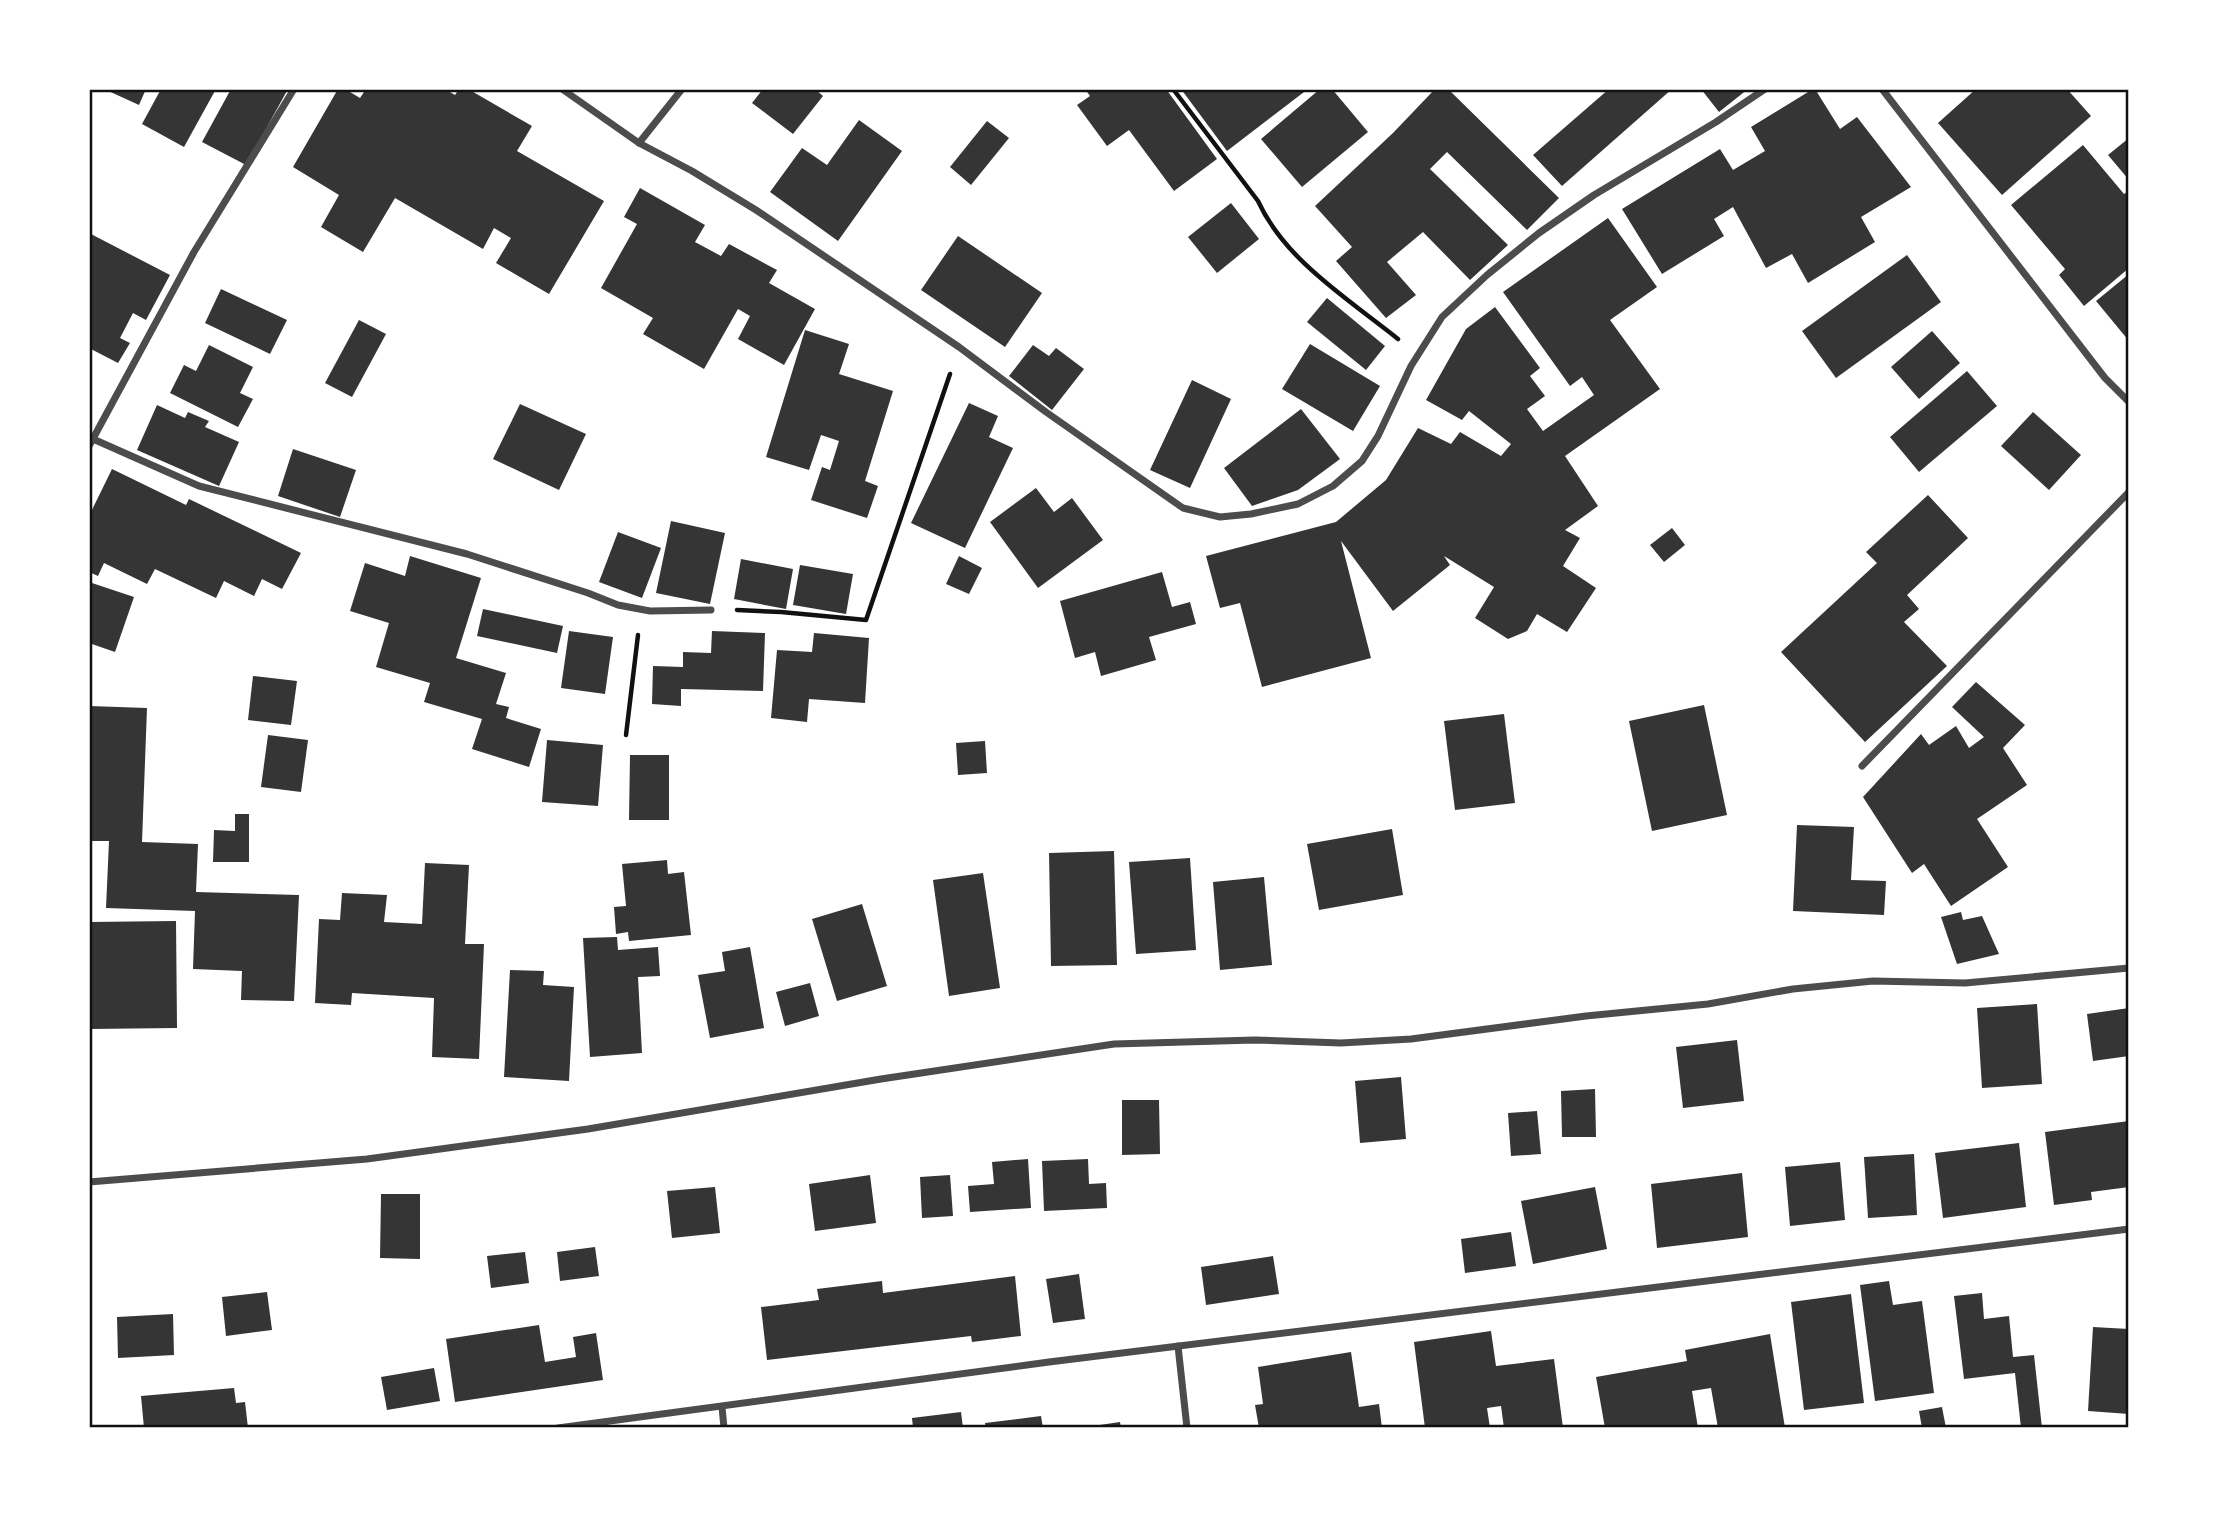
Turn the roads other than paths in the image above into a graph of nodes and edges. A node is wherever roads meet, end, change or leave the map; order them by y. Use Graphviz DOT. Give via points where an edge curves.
graph roads {
  1 [pos="294,89"];
  2 [pos="562,89"];
  3 [pos="682,89"];
  4 [pos="1765,89"];
  5 [pos="1882,89"];
  6 [pos="639,143"];
  7 [pos="2129,402"];
  8 [pos="91,442"];
  9 [pos="2129,492"];
  10 [pos="711,610"];
  11 [pos="1862,766"];
  12 [pos="2129,968"];
  13 [pos="89,1182"];
  14 [pos="2129,1229"];
  15 [pos="1178,1346"];
  16 [pos="722,1407"];
  17 [pos="558,1428"];
  18 [pos="724,1428"];
  19 [pos="1187,1428"];
  1 -- 8 [label="street" via="194,252"];
  2 -- 6 [label="street"];
  3 -- 6 [label="street"];
  4 -- 6 [label="street" via="1594,195 1487,275 1442,317 1362,461 1333,486 1298,504 1220,517 1183,508 959,347 756,210"];
  5 -- 7 [label="street" via="2097,368"];
  8 -- 10 [label="street" via="199,486 467,554 618,605 667,612"];
  9 -- 11 [label="street"];
  12 -- 13 [label="street" via="1965,983 1872,981 1411,1039 1114,1044 588,1129 366,1159"];
  14 -- 15 [label="street"];
  15 -- 16 [label="street"];
  15 -- 19 [label="street"];
  16 -- 17 [label="street"];
  16 -- 18 [label="street"];
}
